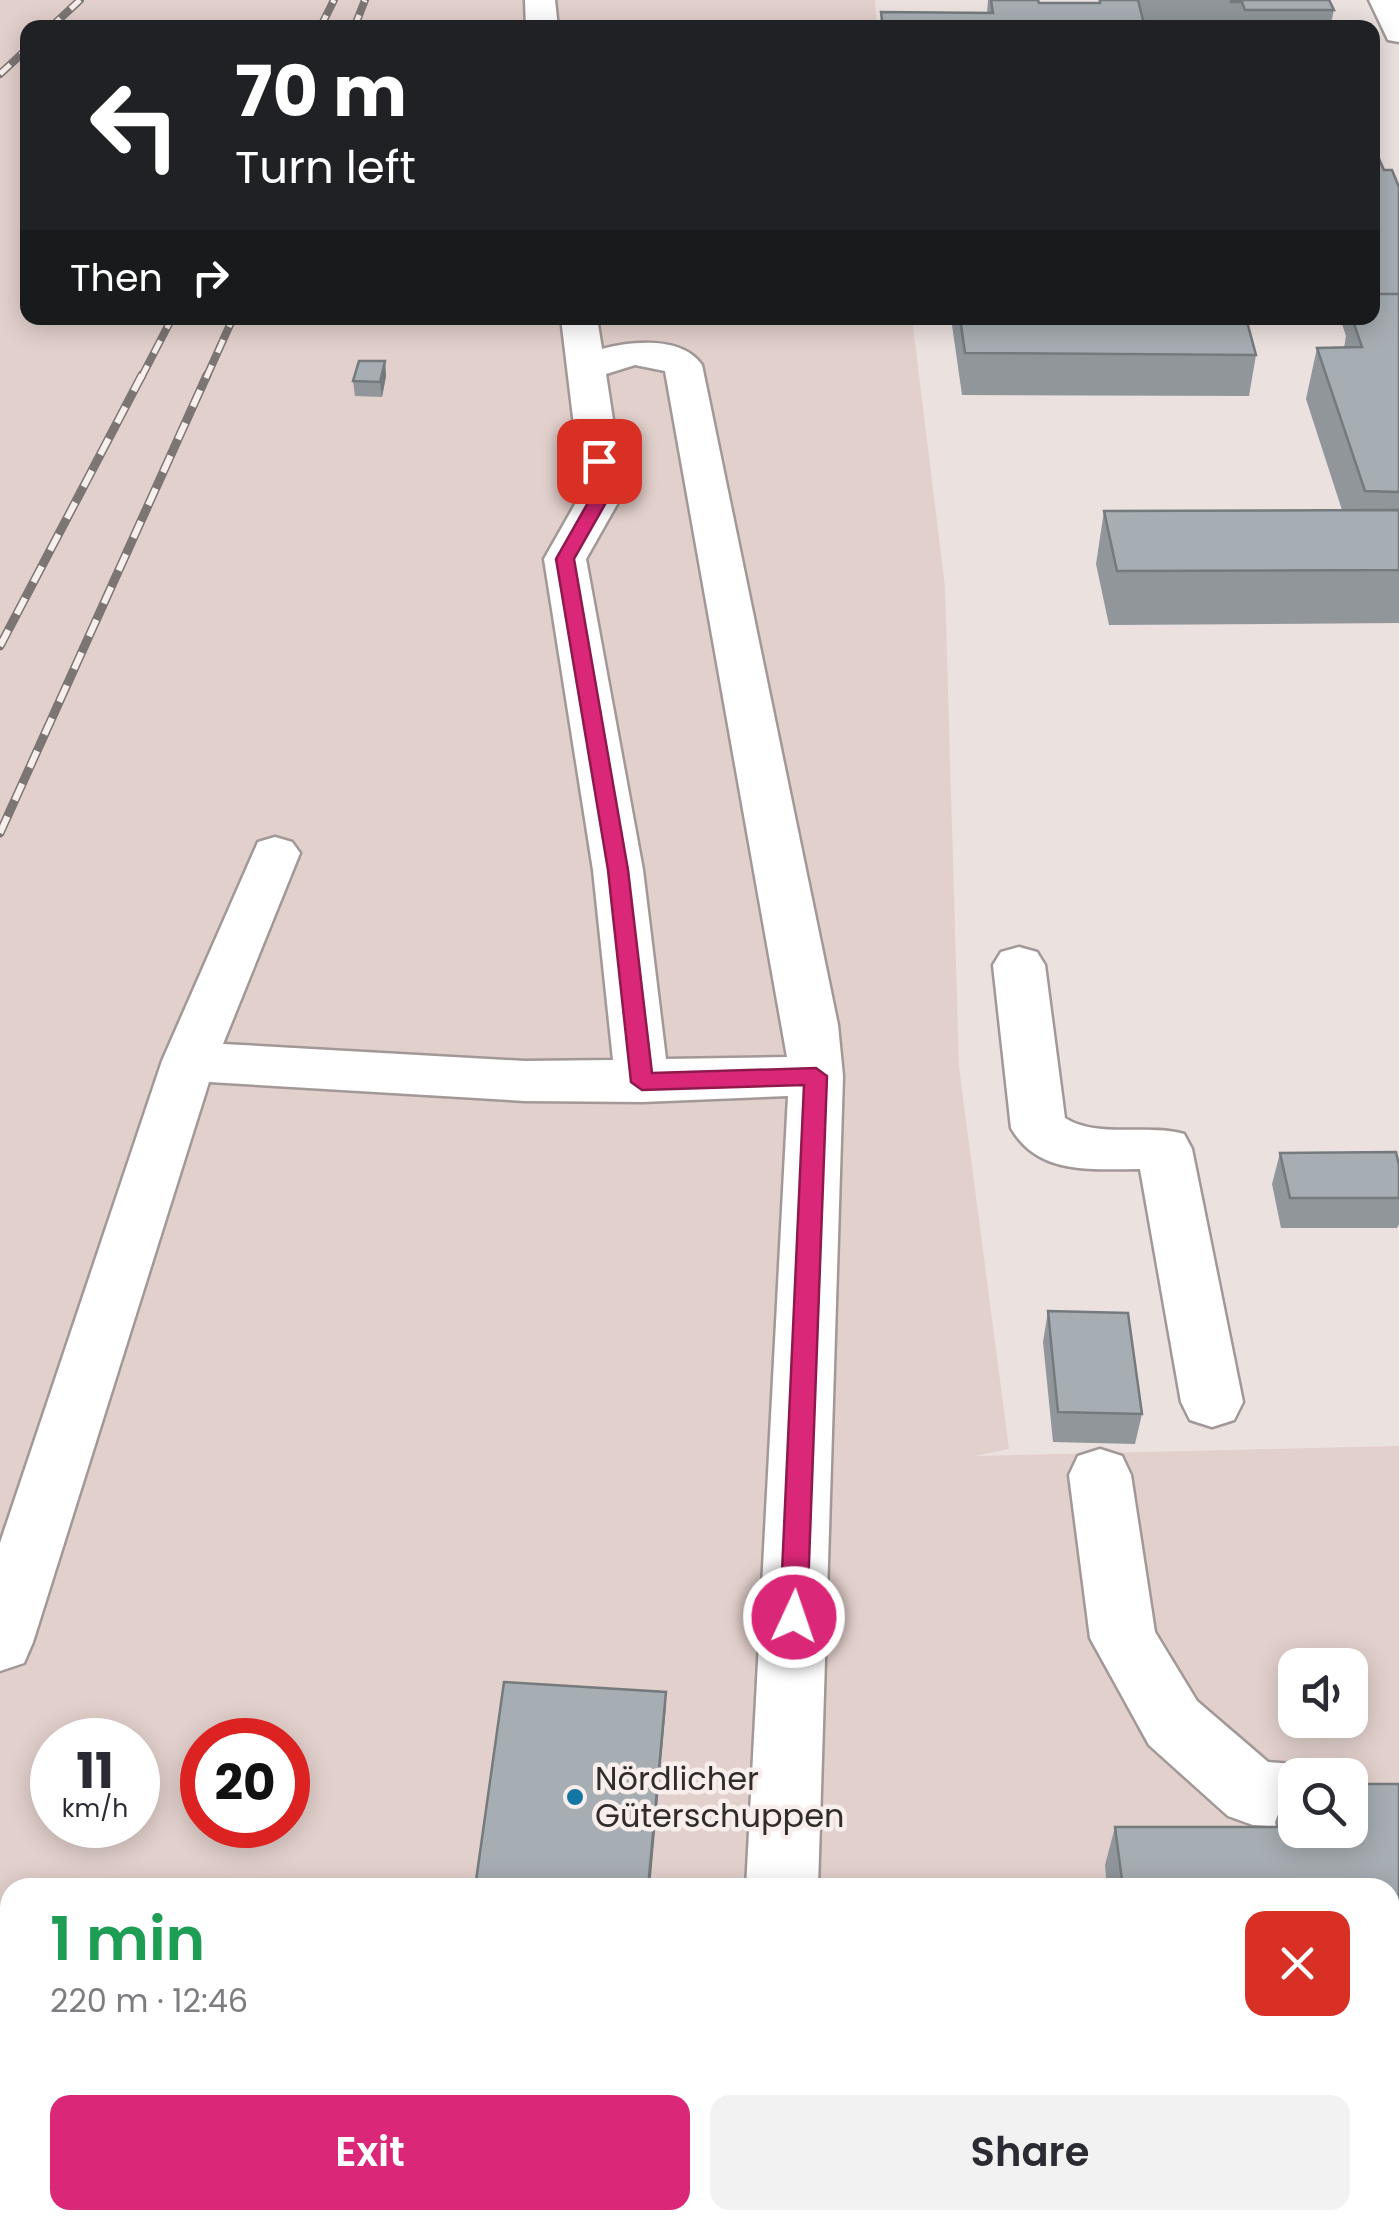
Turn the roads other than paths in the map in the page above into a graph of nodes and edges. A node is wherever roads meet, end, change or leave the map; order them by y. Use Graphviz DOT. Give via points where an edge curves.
graph roads {
  1 [pos="1384,0"];
  2 [pos="1399,33"];
  3 [pos="580,325"];
  4 [pos="586,368"];
  5 [pos="275,854"];
  6 [pos="1019,966"];
  7 [pos="189,1061"];
  8 [pos="816,1076"];
  9 [pos="642,1082"];
  10 [pos="1212,1402"];
  11 [pos="1100,1475"];
  12 [pos="0,1642"];
  13 [pos="1278,1795"];
  14 [pos="782,1878"];
  1 -- 2 [label="main road"];
  3 -- 4 [label="main road"];
  4 -- 8 [label="main road" via="626,353 655,352 683,364"];
  4 -- 9 [label="main road" via="603,492 565,559 618,870"];
  5 -- 7 [label="main road"];
  6 -- 10 [label="main road" via="1039,1128 1069,1148 1164,1149"];
  7 -- 9 [label="main road"];
  7 -- 12 [label="main road"];
  8 -- 9 [label="main road"];
  8 -- 14 [label="main road"];
  11 -- 13 [label="main road" via="1123,1638 1173,1723 1254,1794"];
}
